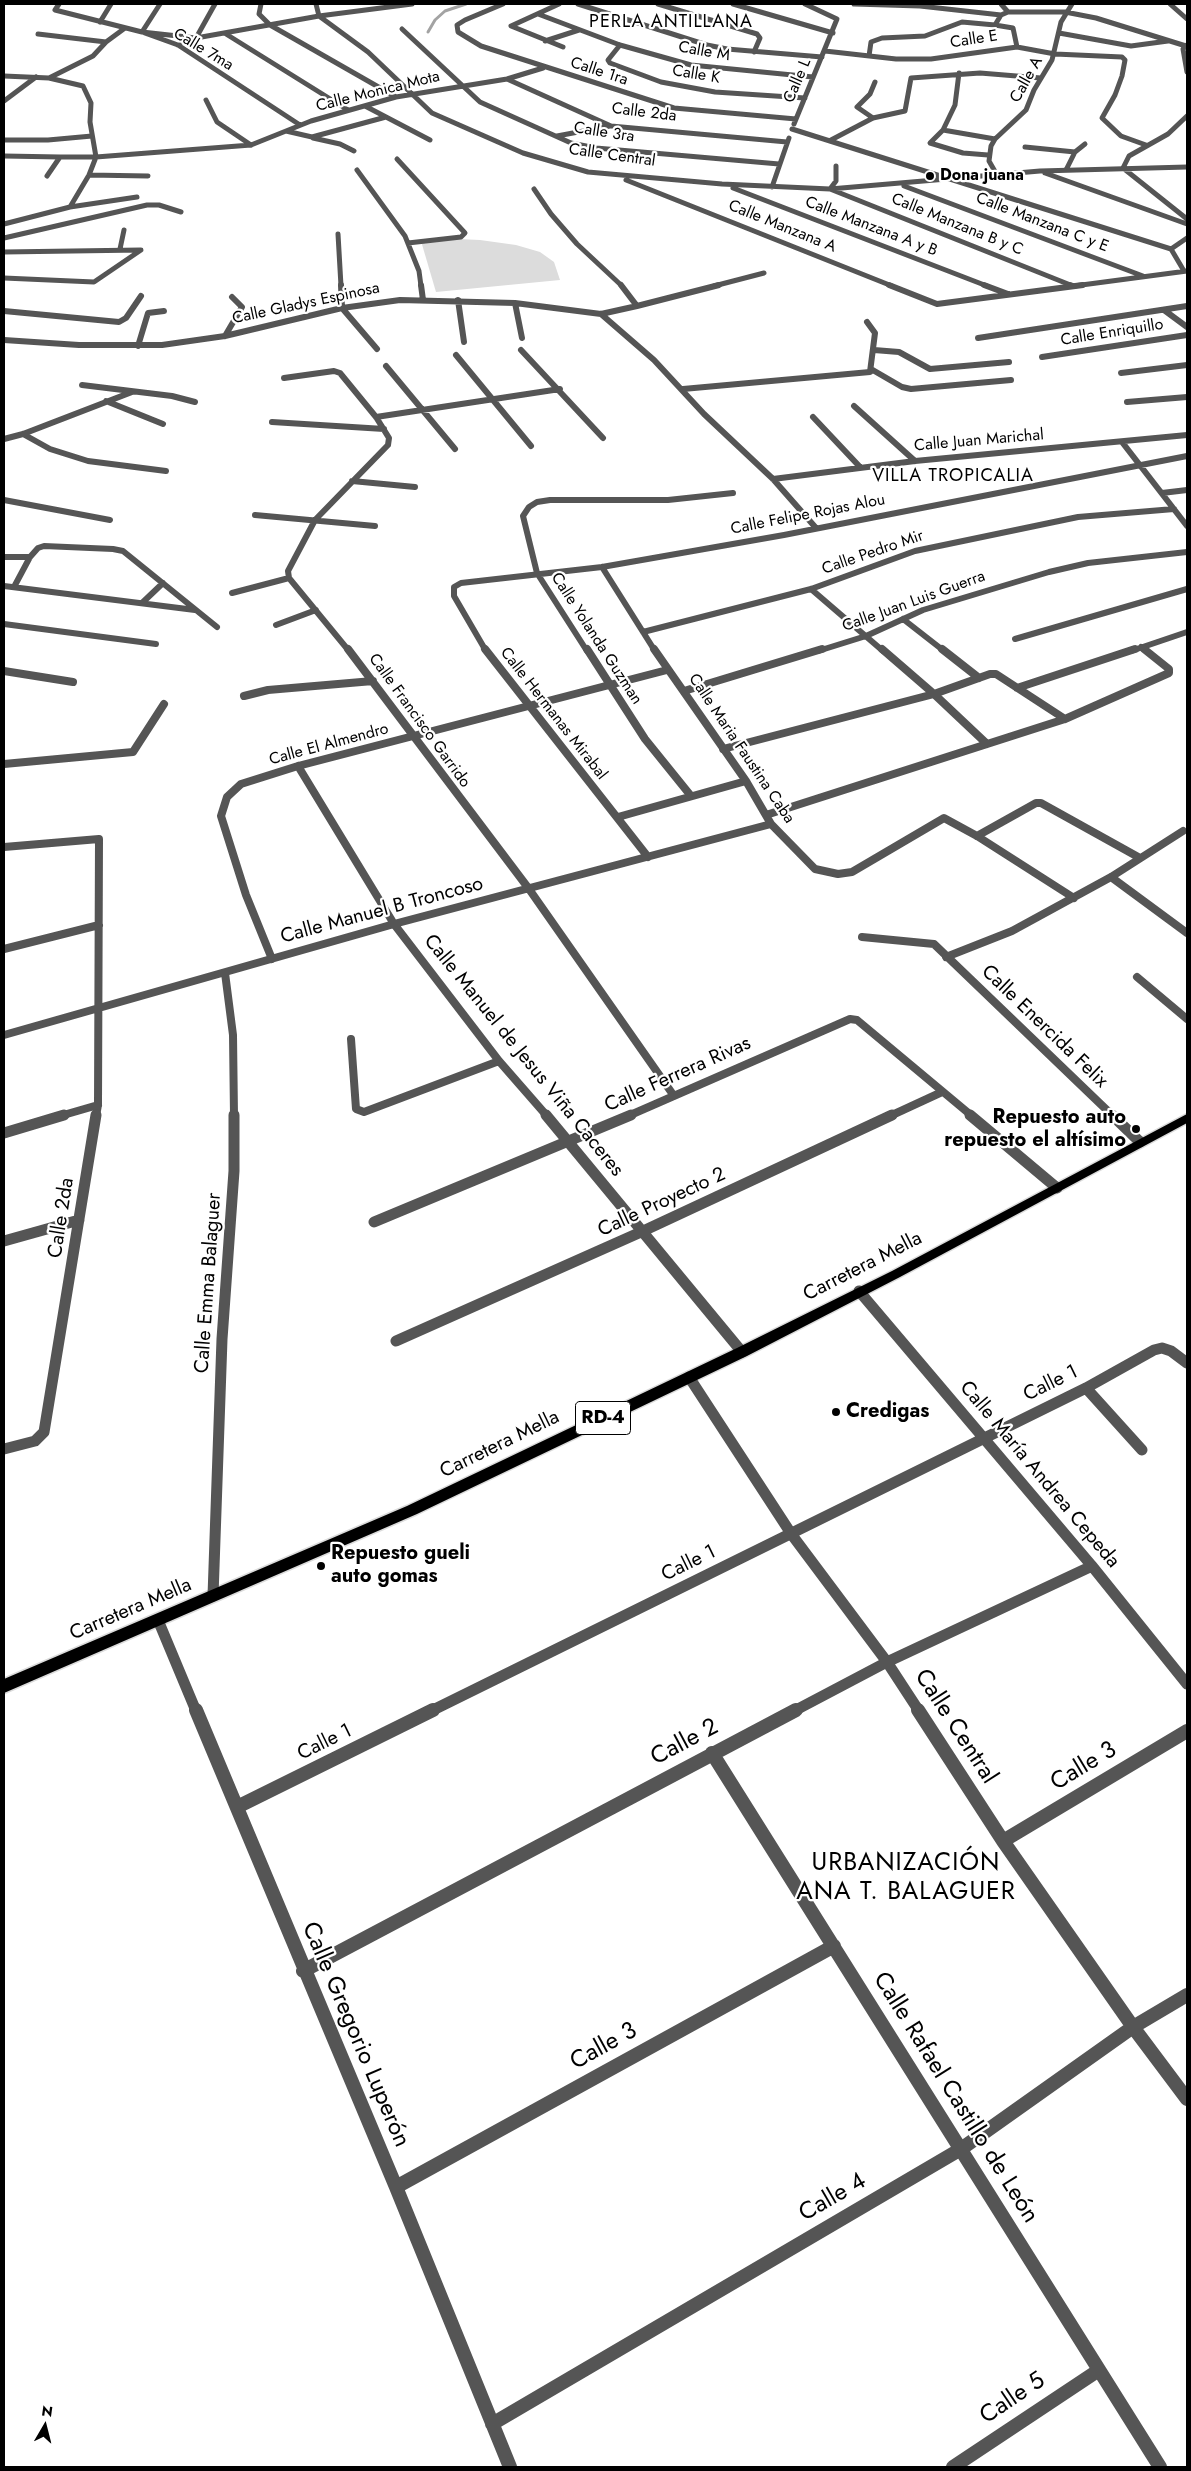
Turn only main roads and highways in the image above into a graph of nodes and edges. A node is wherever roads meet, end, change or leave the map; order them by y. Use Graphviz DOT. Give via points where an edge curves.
graph roads {
  1 [pos="1187,1118"];
  2 [pos="4,1686"];
  1 -- 2 [label="main road, Carretera Mella / RD-4" via="742,1352 412,1510"];
}
